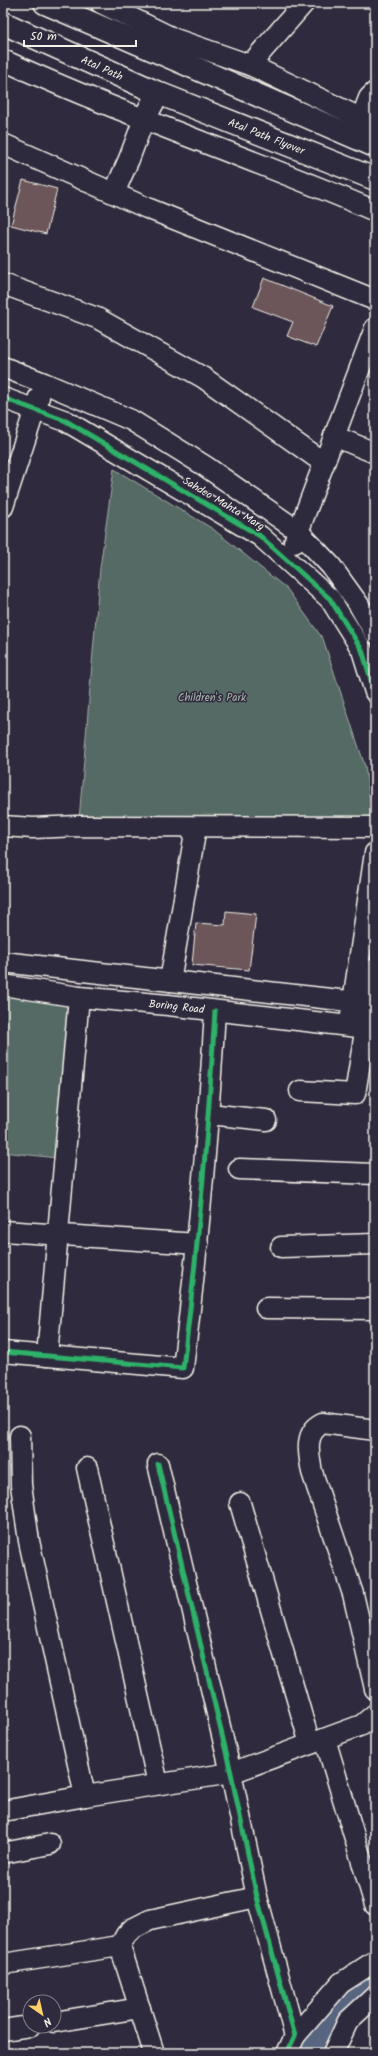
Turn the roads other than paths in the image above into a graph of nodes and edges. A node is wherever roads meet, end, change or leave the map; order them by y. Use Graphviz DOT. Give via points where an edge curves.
graph roads {
  1 [pos="45,3"];
  2 [pos="101,3"];
  3 [pos="304,3"];
  4 [pos="3,23"];
  5 [pos="170,47"];
  6 [pos="3,60"];
  7 [pos="250,65"];
  8 [pos="375,92"];
  9 [pos="158,93"];
  10 [pos="144,119"];
  11 [pos="368,122"];
  12 [pos="3,144"];
  13 [pos="375,146"];
  14 [pos="375,179"];
  15 [pos="114,193"];
  16 [pos="375,211"];
  17 [pos="3,284"];
  18 [pos="375,300"];
  19 [pos="375,328"];
  20 [pos="3,367"];
  21 [pos="44,382"];
  22 [pos="3,398"];
  23 [pos="34,409"];
  24 [pos="334,436"];
  25 [pos="375,453"];
  26 [pos="324,463"];
  27 [pos="3,507"];
  28 [pos="298,531"];
  29 [pos="287,560"];
  30 [pos="375,634"];
  31 [pos="375,690"];
  32 [pos="3,826"];
  33 [pos="196,827"];
  34 [pos="375,827"];
  35 [pos="375,853"];
  36 [pos="3,962"];
  37 [pos="375,969"];
  38 [pos="170,981"];
  39 [pos="3,985"];
  40 [pos="79,997"];
  41 [pos="366,1004"];
  42 [pos="215,1011"];
  43 [pos="363,1028"];
  44 [pos="300,1091"];
  45 [pos="209,1114"];
  46 [pos="266,1120"];
  47 [pos="239,1169"];
  48 [pos="375,1174"];
  49 [pos="3,1231"];
  50 [pos="56,1235"];
  51 [pos="198,1244"];
  52 [pos="375,1244"];
  53 [pos="282,1247"];
  54 [pos="266,1308"];
  55 [pos="375,1309"];
  56 [pos="3,1352"];
  57 [pos="47,1356"];
  58 [pos="375,1430"];
  59 [pos="20,1436"];
  60 [pos="158,1464"];
  61 [pos="87,1468"];
  62 [pos="240,1503"];
  63 [pos="375,1689"];
  64 [pos="375,1714"];
  65 [pos="318,1741"];
  66 [pos="231,1773"];
  67 [pos="158,1784"];
  68 [pos="85,1796"];
  69 [pos="3,1811"];
  70 [pos="50,1844"];
  71 [pos="3,1853"];
  72 [pos="257,1897"];
  73 [pos="375,1905"];
  74 [pos="120,1946"];
  75 [pos="375,1961"];
  76 [pos="3,1964"];
  77 [pos="375,1996"];
  78 [pos="140,2008"];
  79 [pos="62,2021"];
  80 [pos="22,2027"];
  81 [pos="3,2030"];
  82 [pos="291,2044"];
  83 [pos="154,2053"];
  84 [pos="333,2053"];
  1 -- 5 [label="main road"];
  2 -- 5 [label="street"];
  3 -- 7 [label="street"];
  4 -- 9 [label="main road, Atal Path"];
  5 -- 7 [label="street"];
  5 -- 13 [label="main road"];
  6 -- 10 [label="street"];
  7 -- 11 [label="street"];
  8 -- 11 [label="street" via="369,98"];
  9 -- 10 [label="main road"];
  9 -- 14 [label="main road, Atal Path Flyover"];
  10 -- 15 [label="street"];
  10 -- 16 [label="street"];
  12 -- 15 [label="street"];
  15 -- 18 [label="street"];
  17 -- 26 [label="street" via="97,318 204,378"];
  19 -- 24 [label="street"];
  20 -- 21 [label="street, Sahdeo Mahta Marg"];
  21 -- 23 [label="street"];
  21 -- 28 [label="street, Sahdeo Mahta Marg" via="131,420 205,466"];
  22 -- 23 [label="street, Sahdeo Mahta Marg"];
  23 -- 27 [label="street"];
  23 -- 29 [label="street, Sahdeo Mahta Marg" via="66,421 260,536"];
  24 -- 25 [label="street"];
  24 -- 26 [label="street"];
  26 -- 28 [label="street"];
  28 -- 29 [label="street"];
  28 -- 30 [label="street, Sahdeo Mahta Marg" via="331,566 359,605"];
  29 -- 31 [label="street, Sahdeo Mahta Marg" via="330,599 362,650"];
  32 -- 33 [label="street"];
  33 -- 34 [label="street"];
  33 -- 38 [label="street"];
  35 -- 41 [label="street"];
  36 -- 38 [label="street"];
  37 -- 41 [label="street"];
  38 -- 41 [label="street"];
  39 -- 40 [label="street, Boring Road"];
  40 -- 42 [label="street, Boring Road"];
  40 -- 50 [label="street"];
  41 -- 43 [label="street"];
  42 -- 43 [label="street, Boring Road"];
  42 -- 45 [label="street"];
  43 -- 44 [label="street" via="355,1094"];
  45 -- 46 [label="street"];
  45 -- 51 [label="street"];
  47 -- 48 [label="street"];
  49 -- 50 [label="street"];
  50 -- 51 [label="street"];
  50 -- 57 [label="street"];
  51 -- 57 [label="street" via="183,1368"];
  52 -- 53 [label="street"];
  54 -- 55 [label="street"];
  56 -- 57 [label="street"];
  58 -- 63 [label="street" via="323,1423 309,1438 308,1454 353,1594"];
  59 -- 68 [label="street" via="21,1485 29,1541"];
  60 -- 66 [label="street"];
  61 -- 67 [label="street"];
  62 -- 65 [label="street"];
  64 -- 65 [label="street" via="362,1725"];
  65 -- 66 [label="street"];
  65 -- 73 [label="street"];
  66 -- 67 [label="street"];
  66 -- 72 [label="street"];
  67 -- 68 [label="street"];
  68 -- 69 [label="street"];
  70 -- 71 [label="street"];
  72 -- 74 [label="street" via="150,1920 132,1929"];
  72 -- 82 [label="street"];
  74 -- 76 [label="street"];
  74 -- 78 [label="street"];
  75 -- 82 [label="street" via="341,1983"];
  77 -- 84 [label="street" via="348,2022"];
  78 -- 79 [label="street"];
  78 -- 83 [label="street"];
  80 -- 81 [label="street"];
}
